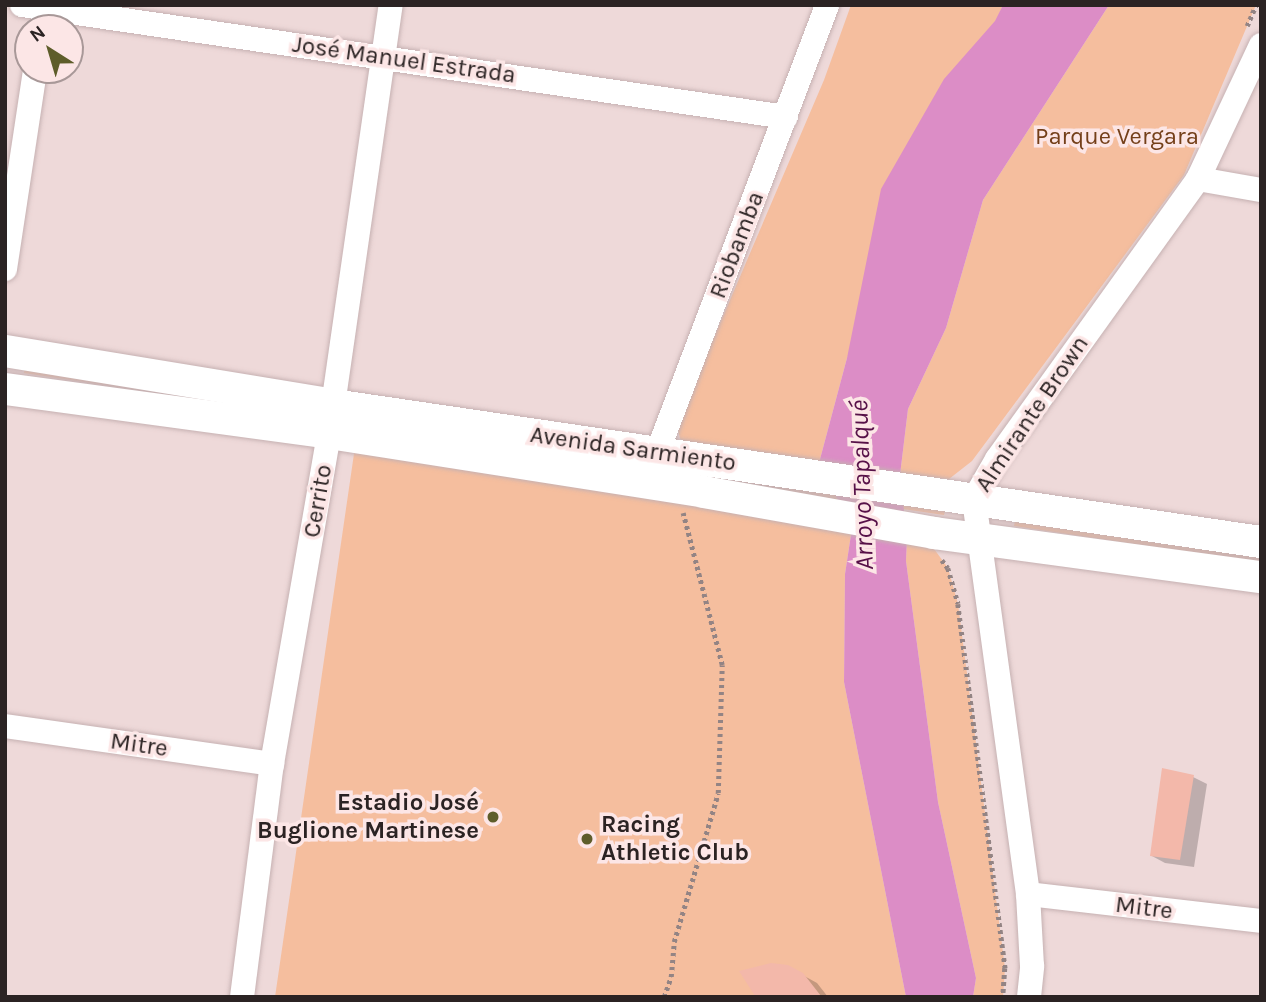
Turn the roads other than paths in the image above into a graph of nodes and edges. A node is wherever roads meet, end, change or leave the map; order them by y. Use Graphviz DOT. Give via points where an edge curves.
graph roads {
  1 [pos="391,5"];
  2 [pos="827,5"];
  3 [pos="38,12"];
  4 [pos="1261,44"];
  5 [pos="383,56"];
  6 [pos="33,84"];
  7 [pos="786,117"];
  8 [pos="1198,179"];
  9 [pos="1261,190"];
  10 [pos="5,269"];
  11 [pos="5,351"];
  12 [pos="5,389"];
  13 [pos="331,419"];
  14 [pos="657,454"];
  15 [pos="645,483"];
  16 [pos="974,499"];
  17 [pos="979,537"];
  18 [pos="1261,542"];
  19 [pos="1261,577"];
  20 [pos="5,726"];
  21 [pos="272,764"];
  22 [pos="1028,894"];
  23 [pos="1261,921"];
  24 [pos="242,997"];
  25 [pos="1028,997"];
  1 -- 5 [label="street, Cerrito"];
  2 -- 7 [label="street, Riobamba"];
  3 -- 5 [label="street, José Manuel Estrada"];
  4 -- 8 [label="street, Almirante Brown"];
  5 -- 7 [label="street, José Manuel Estrada"];
  5 -- 13 [label="street, Cerrito"];
  6 -- 10 [label="street"];
  7 -- 14 [label="street, Riobamba"];
  8 -- 9 [label="street"];
  8 -- 16 [label="street, Almirante Brown" via="997,459"];
  11 -- 13 [label="main road, Avenida Sarmiento"];
  12 -- 13 [label="main road, Avenida Sarmiento"];
  13 -- 14 [label="main road, Avenida Sarmiento"];
  13 -- 15 [label="main road, Avenida Sarmiento"];
  13 -- 21 [label="street, Cerrito"];
  14 -- 15 [label="street, Riobamba"];
  14 -- 16 [label="main road, Avenida Sarmiento" via="704,457"];
  15 -- 17 [label="main road, Avenida Sarmiento" via="935,542"];
  16 -- 17 [label="street, Almirante Brown"];
  16 -- 18 [label="main road, Avenida Sarmiento"];
  17 -- 19 [label="main road, Avenida Sarmiento"];
  17 -- 22 [label="street, Almirante Brown"];
  20 -- 21 [label="street, Mitre"];
  21 -- 24 [label="street, Cerrito"];
  22 -- 23 [label="street, Mitre"];
  22 -- 25 [label="street, Almirante Brown" via="1032,966"];
}
